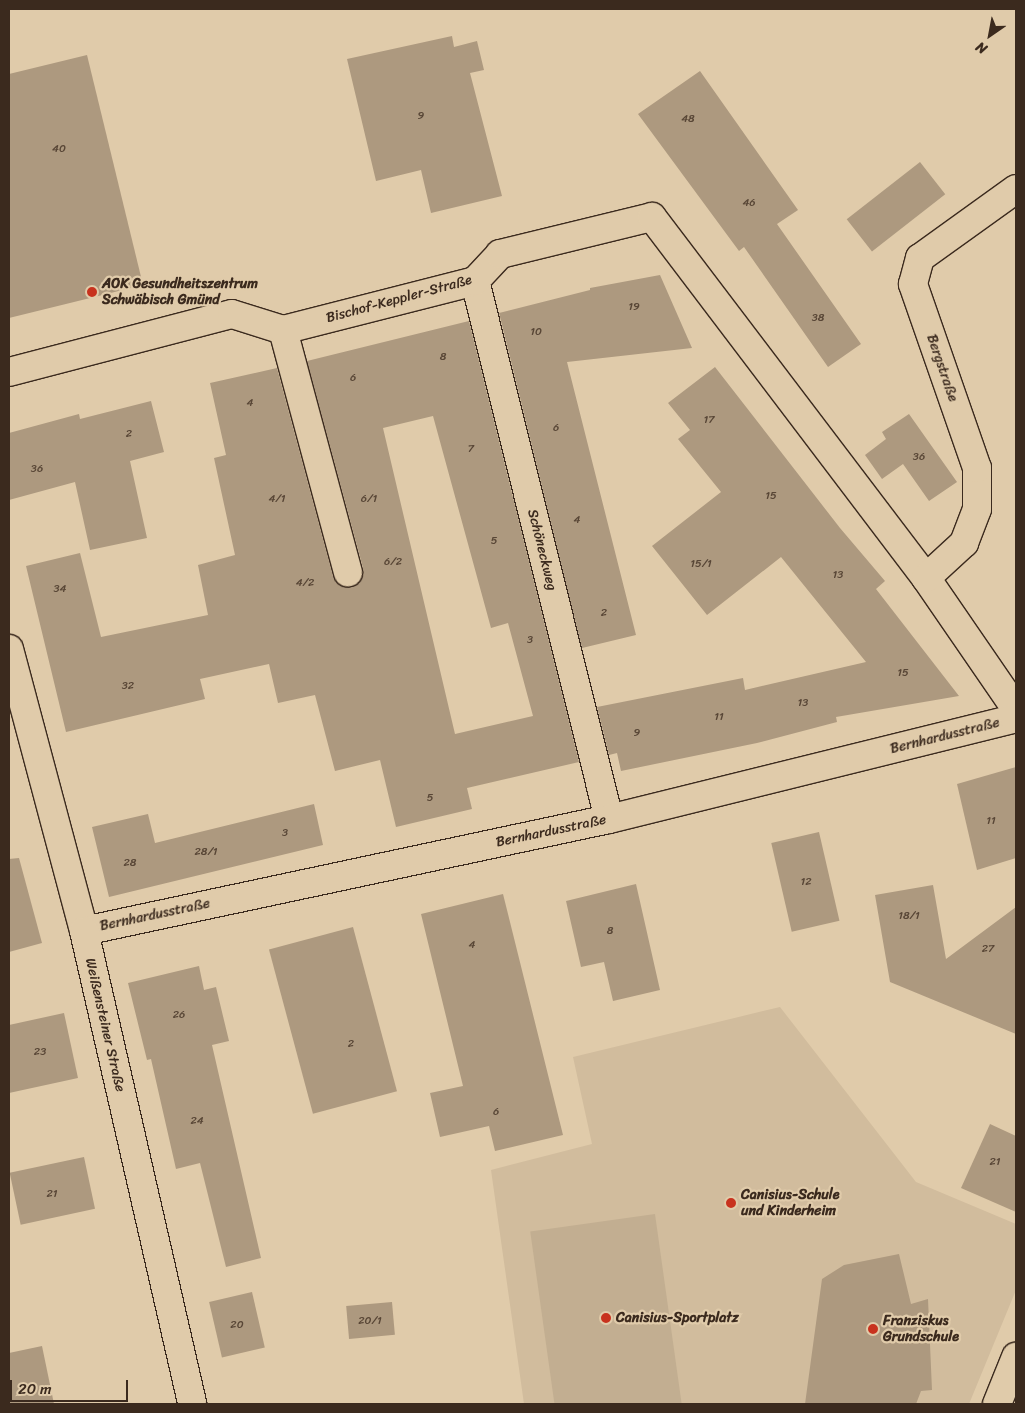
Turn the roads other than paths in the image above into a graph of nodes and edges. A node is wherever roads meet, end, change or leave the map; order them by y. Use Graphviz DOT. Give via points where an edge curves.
graph roads {
  1 [pos="1016,189"];
  2 [pos="474,281"];
  3 [pos="283,330"];
  4 [pos="9,372"];
  5 [pos="348,572"];
  6 [pos="926,578"];
  7 [pos="9,649"];
  8 [pos="1016,709"];
  9 [pos="1016,718"];
  10 [pos="609,819"];
  11 [pos="84,931"];
  12 [pos="1016,1357"];
  13 [pos="192,1404"];
  14 [pos="997,1404"];
  1 -- 6 [label="street, Bergstraße" via="920,258 913,284 977,468 977,509 964,543"];
  2 -- 3 [label="street, Bischof-Keppler-Straße"];
  2 -- 6 [label="street, Bischof-Keppler-Straße" via="500,254 652,217"];
  2 -- 10 [label="street, Schöneckweg"];
  3 -- 4 [label="street" via="232,314"];
  3 -- 5 [label="street"];
  6 -- 8 [label="street"];
  7 -- 11 [label="street, Weißensteiner Straße"];
  9 -- 10 [label="street, Bernhardusstraße"];
  10 -- 11 [label="street, Bernhardusstraße"];
  11 -- 13 [label="street, Weißensteiner Straße"];
  12 -- 14 [label="street"];
}
